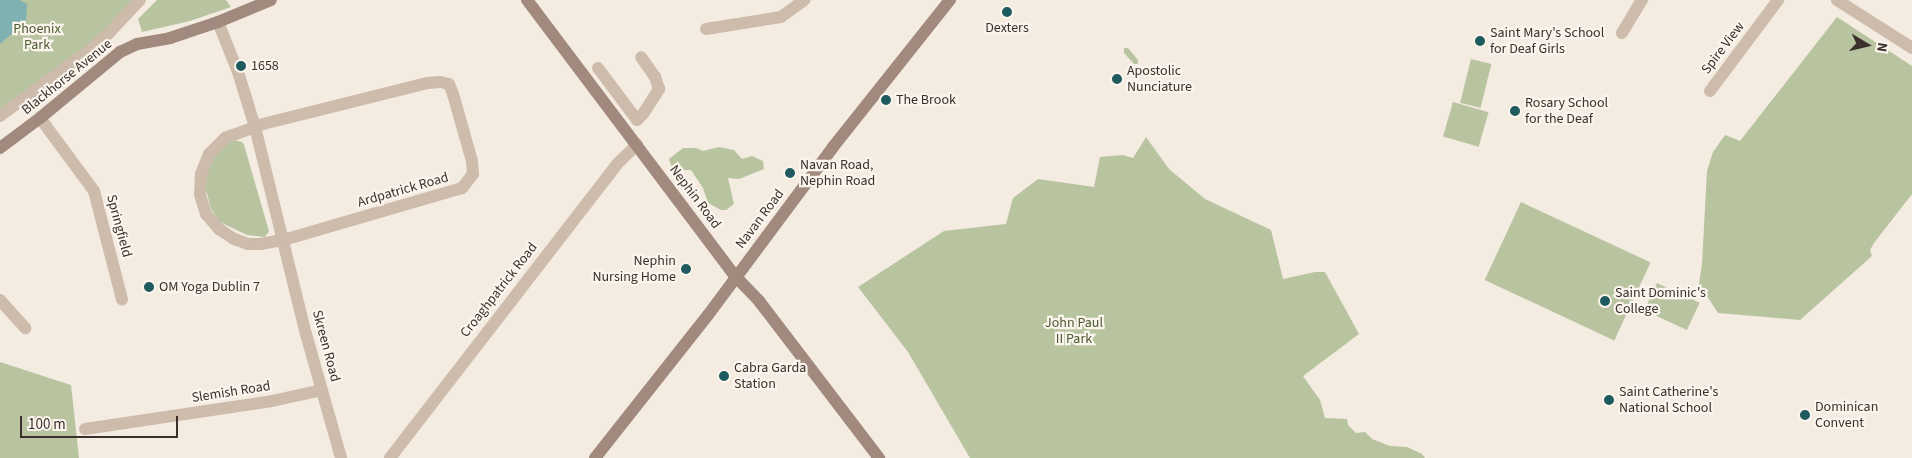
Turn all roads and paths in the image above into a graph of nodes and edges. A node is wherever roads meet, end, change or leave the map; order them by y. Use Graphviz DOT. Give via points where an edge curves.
graph roads {
  1 [pos="140,0"];
  2 [pos="271,0"];
  3 [pos="527,0"];
  4 [pos="804,0"];
  5 [pos="950,0"];
  6 [pos="1778,0"];
  7 [pos="1837,0"];
  8 [pos="1636,2"];
  9 [pos="218,22"];
  10 [pos="706,29"];
  11 [pos="1622,33"];
  12 [pos="1912,48"];
  13 [pos="641,57"];
  14 [pos="590,84"];
  15 [pos="1710,91"];
  16 [pos="0,116"];
  17 [pos="40,118"];
  18 [pos="255,127"];
  19 [pos="637,145"];
  20 [pos="0,148"];
  21 [pos="283,240"];
  22 [pos="736,276"];
  23 [pos="122,299"];
  24 [pos="0,300"];
  25 [pos="25,328"];
  26 [pos="322,390"];
  27 [pos="85,429"];
  28 [pos="341,458"];
  29 [pos="390,458"];
  30 [pos="596,458"];
  31 [pos="879,458"];
  1 -- 16 [label="street" via="90,50"];
  2 -- 9 [label="main road, Blackhorse Avenue"];
  3 -- 14 [label="main road, Nephin Road"];
  4 -- 10 [label="street" via="782,17"];
  5 -- 22 [label="main road, Navan Road"];
  6 -- 15 [label="street, Spire View"];
  7 -- 12 [label="street"];
  8 -- 11 [label="street"];
  9 -- 17 [label="main road, Blackhorse Avenue" via="170,38 137,44 120,52"];
  9 -- 18 [label="street, Skreen Road"];
  13 -- 14 [label="street" via="659,89 637,120 601,71"];
  14 -- 19 [label="main road, Nephin Road"];
  17 -- 20 [label="main road, Blackhorse Avenue"];
  17 -- 23 [label="street, Springfield" via="94,191"];
  18 -- 21 [label="street, Skreen Road"];
  18 -- 21 [label="street" via="225,138 209,154 201,174 200,194 206,214 219,230 234,239 248,244"];
  18 -- 21 [label="street, Ardpatrick Road" via="440,82 449,84 472,162 473,174 462,188"];
  19 -- 22 [label="main road, Nephin Road"];
  19 -- 29 [label="street, Croaghpatrick Road" via="617,164"];
  21 -- 26 [label="street, Skreen Road"];
  22 -- 30 [label="main road, Navan Road"];
  22 -- 31 [label="main road, Nephin Road" via="759,301"];
  24 -- 25 [label="street"];
  26 -- 27 [label="street, Slemish Road"];
  26 -- 28 [label="street, Skreen Road"];
}
